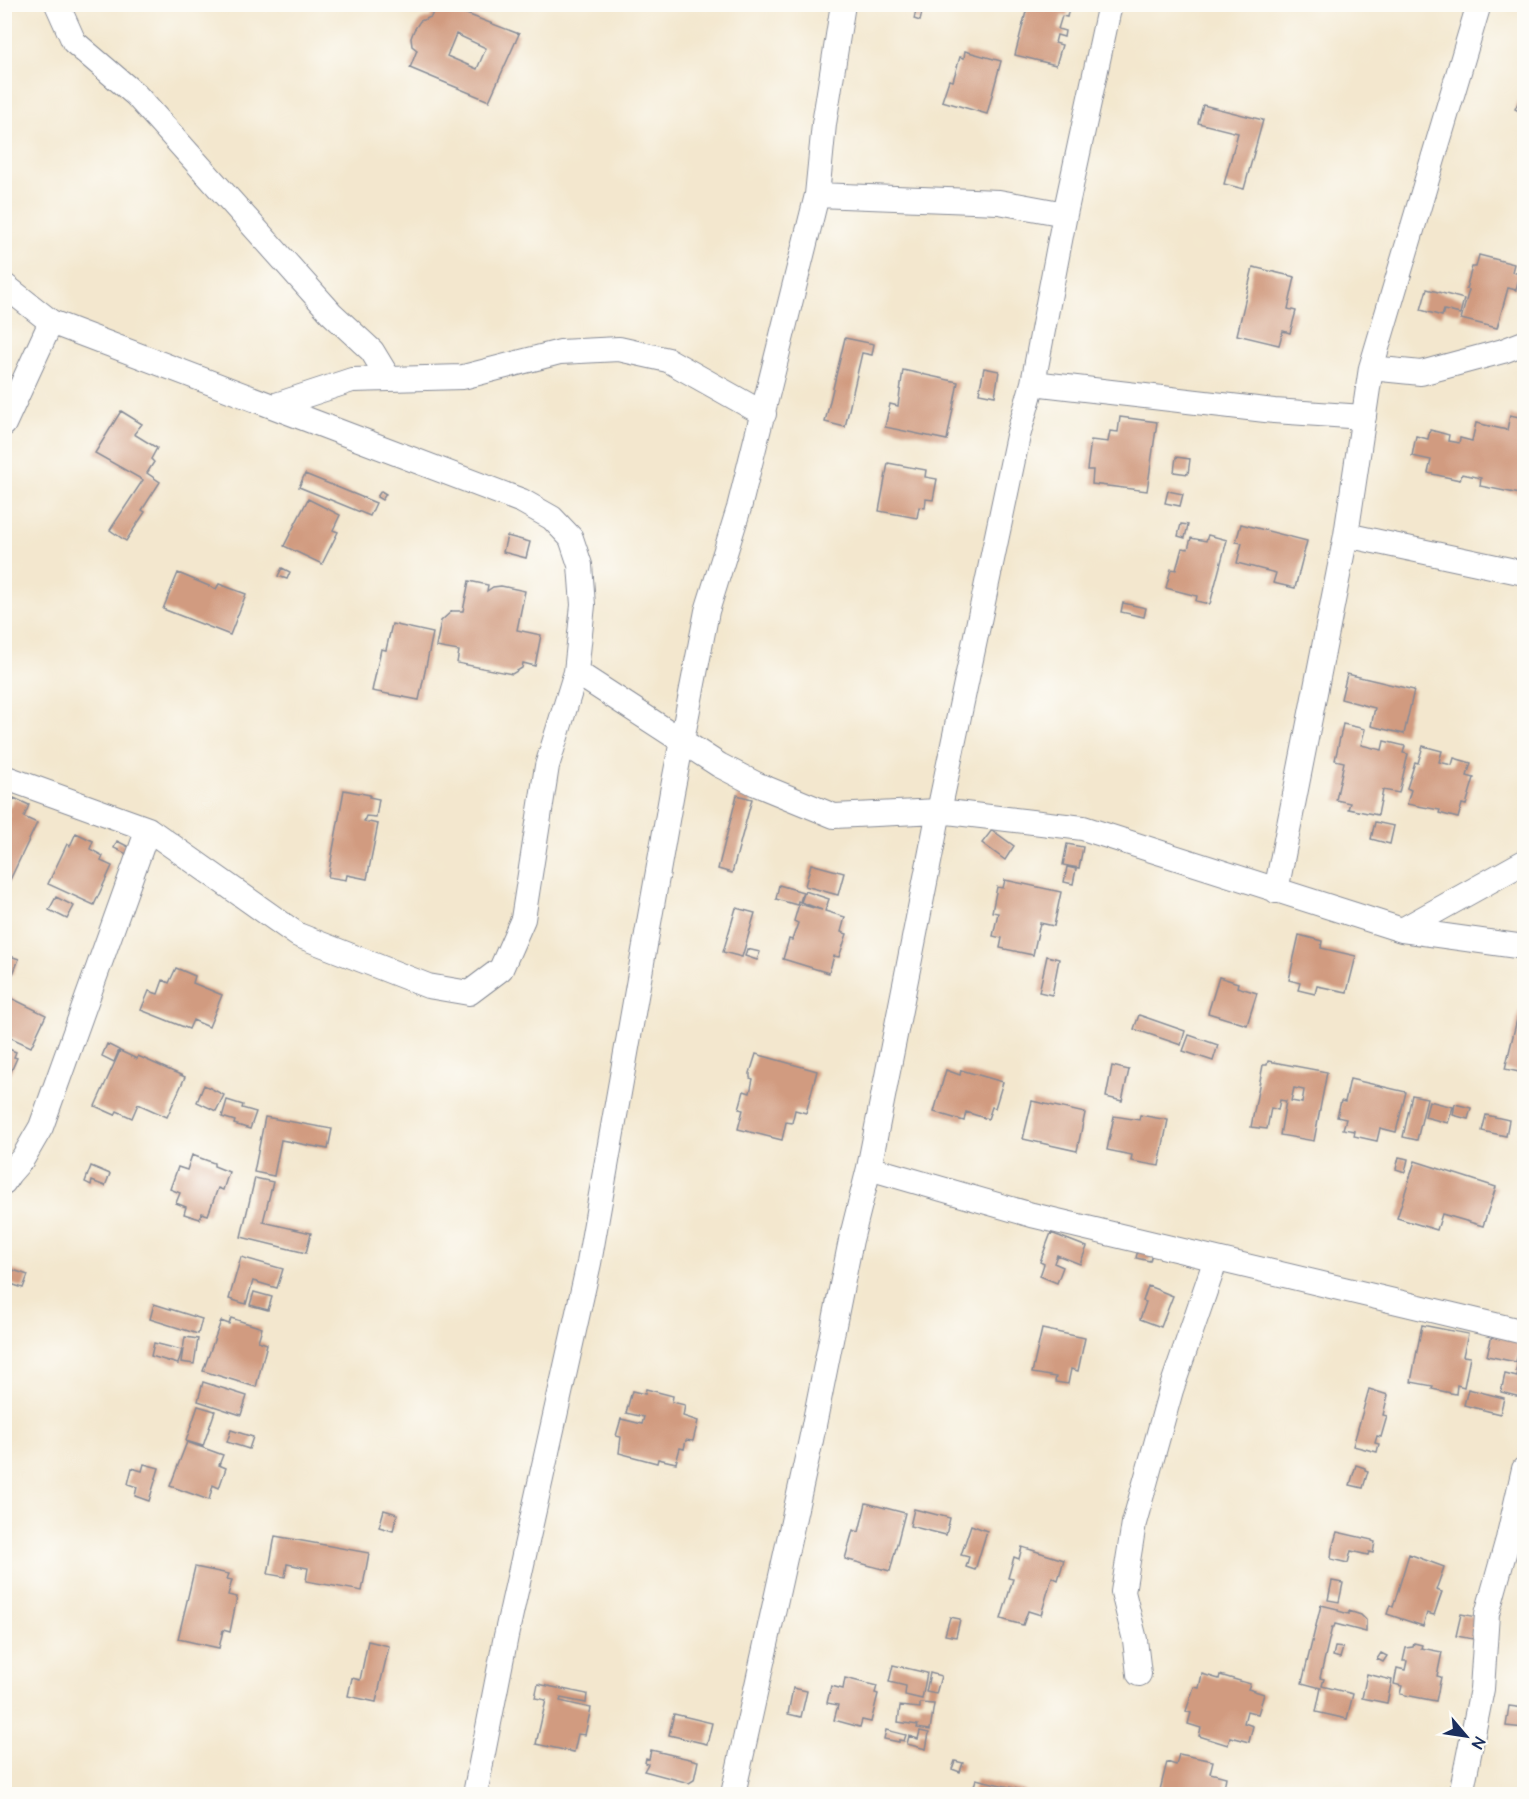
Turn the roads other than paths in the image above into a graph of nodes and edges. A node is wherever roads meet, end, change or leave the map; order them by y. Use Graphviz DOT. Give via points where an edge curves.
graph roads {
  1 [pos="57,4"];
  2 [pos="843,4"];
  3 [pos="1110,4"];
  4 [pos="1479,4"];
  5 [pos="817,195"];
  6 [pos="1065,214"];
  7 [pos="4,285"];
  8 [pos="51,322"];
  9 [pos="1524,343"];
  10 [pos="1371,368"];
  11 [pos="390,379"];
  12 [pos="1034,383"];
  13 [pos="273,406"];
  14 [pos="764,414"];
  15 [pos="1364,417"];
  16 [pos="4,424"];
  17 [pos="1346,535"];
  18 [pos="1524,573"];
  19 [pos="576,672"];
  20 [pos="682,742"];
  21 [pos="4,777"];
  22 [pos="939,811"];
  23 [pos="148,830"];
  24 [pos="1524,862"];
  25 [pos="1276,891"];
  26 [pos="1402,930"];
  27 [pos="1524,947"];
  28 [pos="869,1168"];
  29 [pos="4,1182"];
  30 [pos="1216,1259"];
  31 [pos="1524,1332"];
  32 [pos="1524,1469"];
  33 [pos="1139,1674"];
  34 [pos="475,1794"];
  35 [pos="733,1794"];
  36 [pos="1461,1794"];
  1 -- 11 [label="street" via="74,42 136,95 324,305 372,351"];
  2 -- 5 [label="street"];
  3 -- 6 [label="street"];
  4 -- 10 [label="street"];
  5 -- 6 [label="street" via="999,202"];
  5 -- 14 [label="street"];
  6 -- 12 [label="street"];
  7 -- 8 [label="street"];
  8 -- 13 [label="street"];
  8 -- 16 [label="street"];
  9 -- 10 [label="street" via="1421,373"];
  10 -- 15 [label="street"];
  11 -- 13 [label="street" via="352,380"];
  11 -- 14 [label="street" via="463,377 560,352 619,349 668,360"];
  12 -- 15 [label="street" via="1274,411"];
  12 -- 22 [label="street" via="1018,436"];
  13 -- 19 [label="street" via="522,501 552,518 571,538 580,565 583,605"];
  14 -- 20 [label="street" via="707,611"];
  15 -- 17 [label="street"];
  17 -- 18 [label="street"];
  17 -- 25 [label="street"];
  19 -- 20 [label="street"];
  19 -- 23 [label="street" via="547,766 523,919 501,969 469,993 428,986 298,935"];
  20 -- 22 [label="street" via="756,784 834,816"];
  20 -- 34 [label="street" via="589,1263"];
  21 -- 23 [label="street"];
  22 -- 25 [label="street" via="1083,828"];
  22 -- 28 [label="street"];
  23 -- 29 [label="street" via="41,1127"];
  24 -- 26 [label="street"];
  25 -- 26 [label="street"];
  26 -- 27 [label="street"];
  28 -- 30 [label="street" via="1032,1215"];
  28 -- 35 [label="street"];
  30 -- 31 [label="street"];
  30 -- 33 [label="street" via="1171,1390 1134,1523 1123,1592"];
  32 -- 36 [label="street" via="1487,1614 1482,1689"];
}
